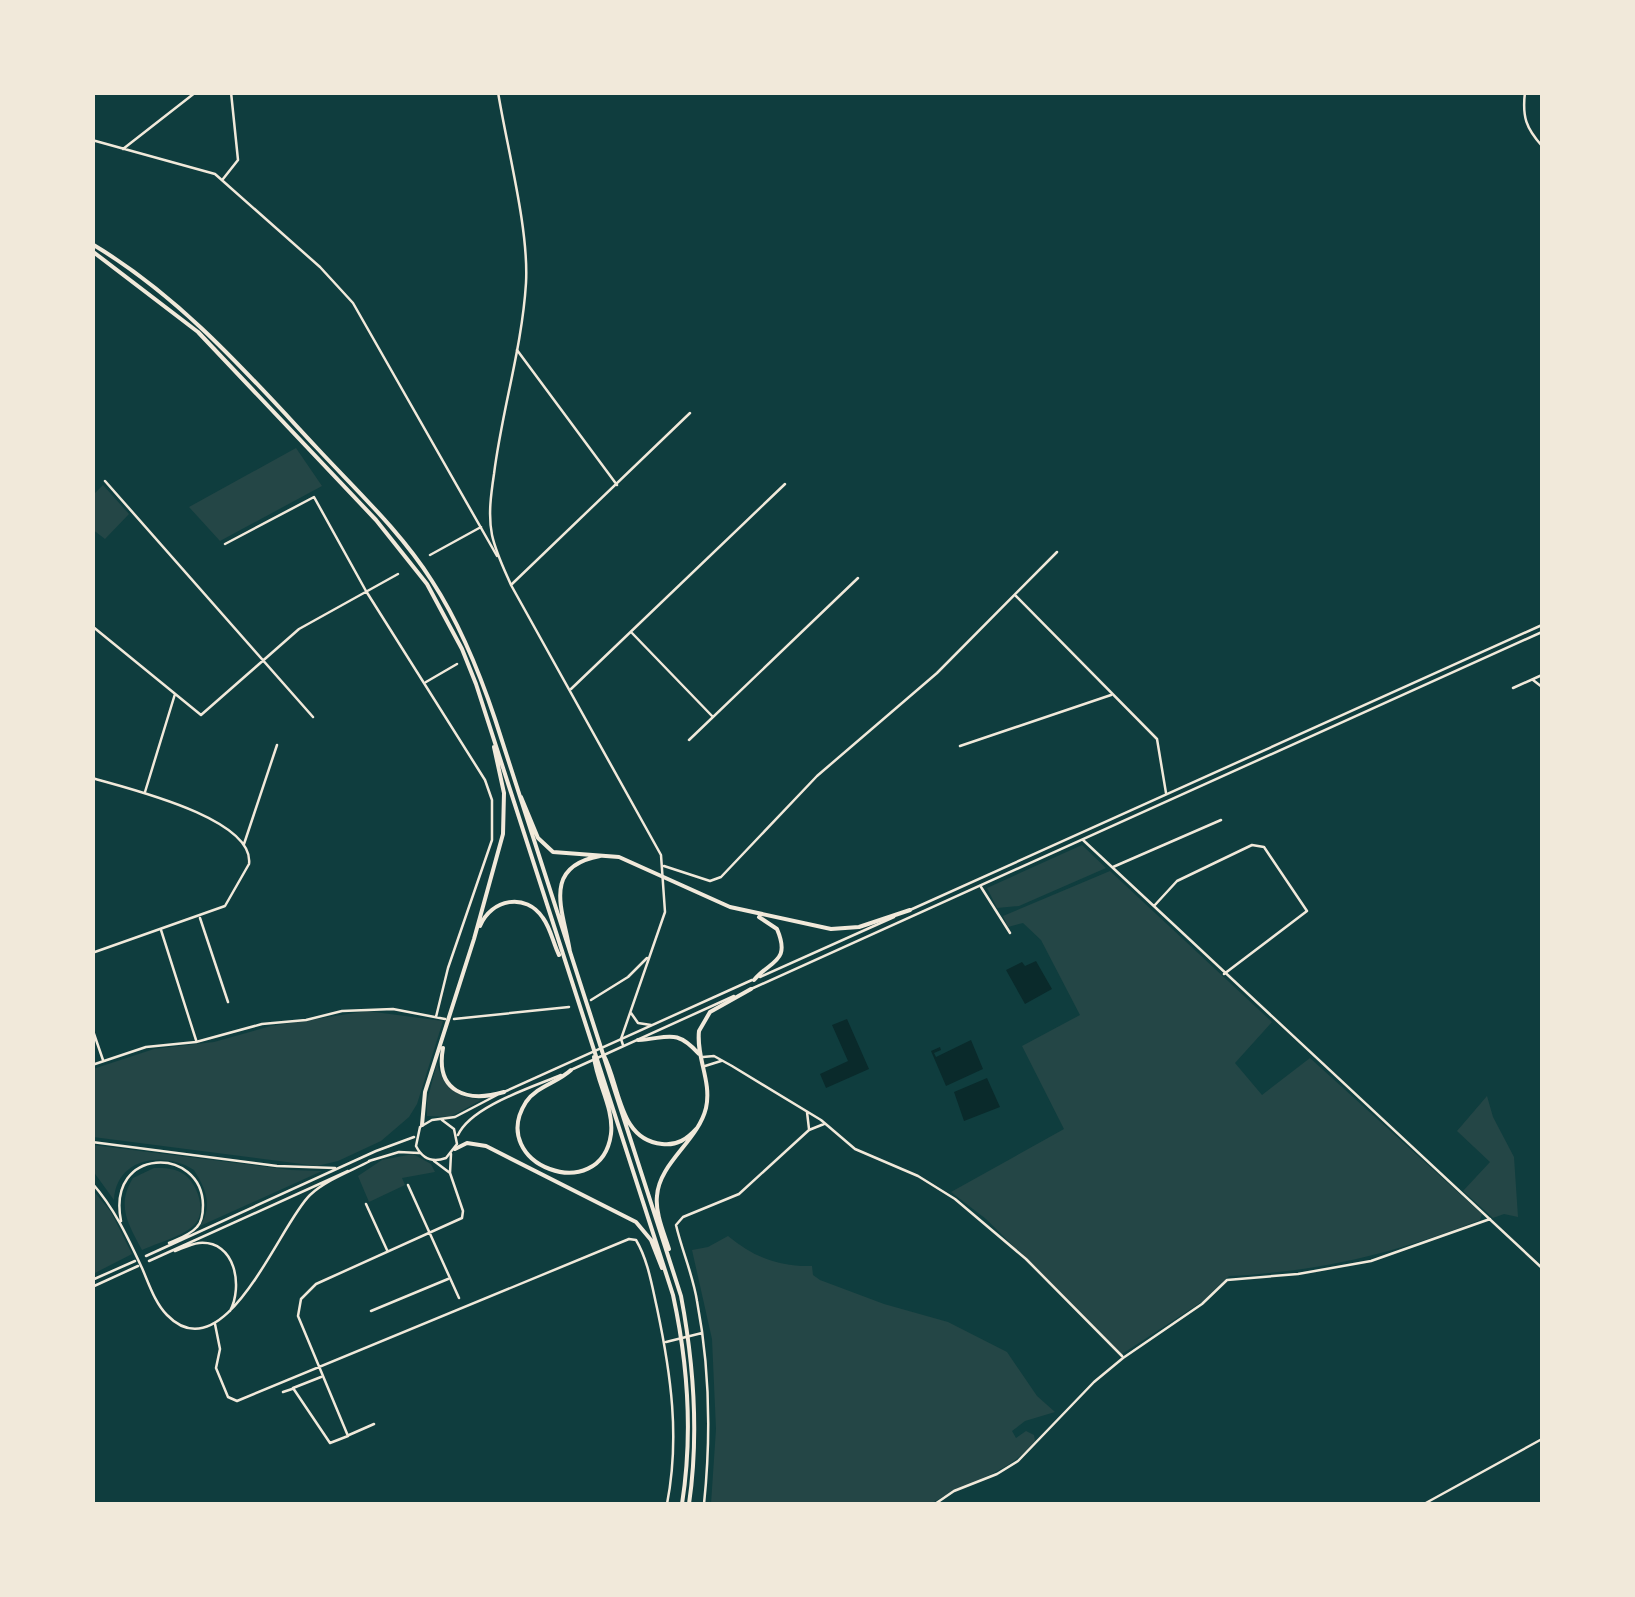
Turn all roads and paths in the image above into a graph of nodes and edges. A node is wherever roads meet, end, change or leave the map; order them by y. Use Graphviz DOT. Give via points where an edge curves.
graph roads {
  1 [pos="196,92"];
  2 [pos="231,92"];
  3 [pos="498,92"];
  4 [pos="1525,92"];
  5 [pos="92,140"];
  6 [pos="1542,146"];
  7 [pos="123,148"];
  8 [pos="223,179"];
  9 [pos="94,245"];
  10 [pos="517,350"];
  11 [pos="690,413"];
  12 [pos="104,480"];
  13 [pos="786,484"];
  14 [pos="618,486"];
  15 [pos="480,527"];
  16 [pos="225,544"];
  17 [pos="1057,552"];
  18 [pos="430,556"];
  19 [pos="498,558"];
  20 [pos="398,574"];
  21 [pos="858,578"];
  22 [pos="511,586"];
  23 [pos="366,591"];
  24 [pos="1014,595"];
  25 [pos="1542,624"];
  26 [pos="92,626"];
  27 [pos="631,632"];
  28 [pos="1542,632"];
  29 [pos="263,660"];
  30 [pos="458,664"];
  31 [pos="1542,675"];
  32 [pos="1531,680"];
  33 [pos="424,683"];
  34 [pos="1542,687"];
  35 [pos="1514,688"];
  36 [pos="570,690"];
  37 [pos="175,694"];
  38 [pos="1113,694"];
  39 [pos="313,717"];
  40 [pos="713,717"];
  41 [pos="493,737"];
  42 [pos="689,740"];
  43 [pos="277,745"];
  44 [pos="960,746"];
  45 [pos="92,778"];
  46 [pos="145,793"];
  47 [pos="518,793"];
  48 [pos="1166,795"];
  49 [pos="1221,820"];
  50 [pos="1082,839"];
  51 [pos="244,846"];
  52 [pos="604,854"];
  53 [pos="663,866"];
  54 [pos="1111,868"];
  55 [pos="980,886"];
  56 [pos="1153,907"];
  57 [pos="910,910"];
  58 [pos="750,912"];
  59 [pos="200,916"];
  60 [pos="161,930"];
  61 [pos="1010,934"];
  62 [pos="474,939"];
  63 [pos="92,953"];
  64 [pos="648,958"];
  65 [pos="568,963"];
  66 [pos="1224,974"];
  67 [pos="754,980"];
  68 [pos="751,989"];
  69 [pos="591,1000"];
  70 [pos="228,1002"];
  71 [pos="569,1007"];
  72 [pos="631,1012"];
  73 [pos="436,1017"];
  74 [pos="445,1019"];
  75 [pos="454,1020"];
  76 [pos="653,1025"];
  77 [pos="92,1028"];
  78 [pos="447,1029"];
  79 [pos="621,1040"];
  80 [pos="638,1040"];
  81 [pos="196,1042"];
  82 [pos="624,1046"];
  83 [pos="596,1047"];
  84 [pos="702,1058"];
  85 [pos="103,1061"];
  86 [pos="722,1061"];
  87 [pos="92,1064"];
  88 [pos="705,1066"];
  89 [pos="571,1070"];
  90 [pos="607,1081"];
  91 [pos="504,1092"];
  92 [pos="806,1110"];
  93 [pos="704,1118"];
  94 [pos="442,1120"];
  95 [pos="826,1123"];
  96 [pos="422,1125"];
  97 [pos="809,1130"];
  98 [pos="416,1135"];
  99 [pos="457,1141"];
  100 [pos="92,1142"];
  101 [pos="453,1151"];
  102 [pos="422,1155"];
  103 [pos="432,1160"];
  104 [pos="370,1161"];
  105 [pos="350,1162"];
  106 [pos="450,1173"];
  107 [pos="92,1183"];
  108 [pos="408,1185"];
  109 [pos="366,1204"];
  110 [pos="1490,1218"];
  111 [pos="122,1224"];
  112 [pos="428,1234"];
  113 [pos="388,1252"];
  114 [pos="147,1258"];
  115 [pos="135,1261"];
  116 [pos="670,1263"];
  117 [pos="138,1266"];
  118 [pos="1542,1268"];
  119 [pos="449,1278"];
  120 [pos="92,1280"];
  121 [pos="92,1287"];
  122 [pos="673,1296"];
  123 [pos="460,1298"];
  124 [pos="370,1311"];
  125 [pos="226,1317"];
  126 [pos="216,1324"];
  127 [pos="682,1324"];
  128 [pos="702,1333"];
  129 [pos="664,1343"];
  130 [pos="1123,1358"];
  131 [pos="318,1368"];
  132 [pos="322,1377"];
  133 [pos="293,1388"];
  134 [pos="283,1392"];
  135 [pos="374,1424"];
  136 [pos="348,1436"];
  137 [pos="1542,1439"];
  138 [pos="667,1504"];
  139 [pos="686,1504"];
  140 [pos="704,1504"];
  141 [pos="935,1504"];
  142 [pos="1424,1504"];
  1 -- 7 [label="street"];
  2 -- 8 [label="street" via="238,160"];
  3 -- 10 [label="street" via="526,258"];
  4 -- 6 [label="street" via="1525,124"];
  5 -- 7 [label="street"];
  7 -- 8 [label="street"];
  8 -- 15 [label="street" via="353,303"];
  9 -- 41 [label="highway" via="198,332 400,548 462,648"];
  9 -- 47 [label="highway" via="212,336 403,541 468,645"];
  10 -- 14 [label="street"];
  10 -- 19 [label="street" via="490,501"];
  11 -- 14 [label="street"];
  12 -- 29 [label="street"];
  13 -- 27 [label="street"];
  14 -- 22 [label="street"];
  15 -- 18 [label="street"];
  15 -- 19 [label="street"];
  16 -- 23 [label="street" via="314,496"];
  17 -- 24 [label="street"];
  19 -- 22 [label="street"];
  20 -- 23 [label="street"];
  21 -- 40 [label="street"];
  22 -- 36 [label="street"];
  23 -- 29 [label="street" via="300,629"];
  23 -- 33 [label="street"];
  24 -- 38 [label="street"];
  24 -- 53 [label="street" via="818,776 721,877 710,881"];
  25 -- 48 [label="street"];
  26 -- 37 [label="street"];
  27 -- 36 [label="street"];
  27 -- 40 [label="street"];
  28 -- 50 [label="street"];
  29 -- 37 [label="street" via="200,715"];
  29 -- 39 [label="street"];
  30 -- 33 [label="street"];
  31 -- 32 [label="street"];
  32 -- 34 [label="street"];
  32 -- 35 [label="street"];
  33 -- 73 [label="street" via="485,780 494,818"];
  36 -- 53 [label="street"];
  37 -- 46 [label="street"];
  38 -- 44 [label="street"];
  38 -- 48 [label="street" via="1157,739"];
  40 -- 42 [label="street"];
  41 -- 62 [label="highway" via="504,794 502,834"];
  41 -- 65 [label="highway"];
  43 -- 51 [label="street"];
  45 -- 46 [label="street"];
  46 -- 51 [label="street" via="198,810"];
  47 -- 52 [label="highway" via="547,848"];
  47 -- 65 [label="highway"];
  48 -- 57 [label="street"];
  49 -- 54 [label="street"];
  50 -- 54 [label="street"];
  50 -- 55 [label="street"];
  51 -- 59 [label="street" via="250,864 232,897"];
  52 -- 58 [label="highway"];
  52 -- 65 [label="highway" via="578,862 561,884 558,908"];
  53 -- 64 [label="street" via="665,912"];
  54 -- 56 [label="street"];
  55 -- 61 [label="street"];
  55 -- 68 [label="street"];
  56 -- 66 [label="street"];
  56 -- 66 [label="street" via="1177,882 1252,844 1264,847 1307,911"];
  57 -- 58 [label="highway" via="838,929"];
  57 -- 67 [label="street"];
  58 -- 67 [label="highway" via="773,924 782,949 778,961"];
  59 -- 60 [label="street"];
  59 -- 70 [label="street"];
  60 -- 63 [label="street"];
  60 -- 81 [label="street"];
  62 -- 65 [label="highway" via="491,909 525,903 544,918"];
  62 -- 78 [label="highway"];
  64 -- 69 [label="street"];
  64 -- 72 [label="street"];
  65 -- 83 [label="highway"];
  66 -- 110 [label="street"];
  67 -- 76 [label="street"];
  68 -- 80 [label="street"];
  68 -- 84 [label="highway" via="705,1018 698,1039"];
  71 -- 75 [label="street"];
  72 -- 76 [label="street" via="638,1023"];
  72 -- 79 [label="street"];
  73 -- 74 [label="street"];
  73 -- 81 [label="street" via="379,1008 342,1011"];
  76 -- 79 [label="street"];
  77 -- 85 [label="street"];
  78 -- 91 [label="highway" via="441,1061 448,1082 469,1096"];
  78 -- 96 [label="highway" via="425,1092"];
  79 -- 82 [label="street"];
  79 -- 91 [label="street"];
  80 -- 82 [label="street"];
  80 -- 84 [label="highway" via="681,1038"];
  81 -- 85 [label="street"];
  82 -- 89 [label="street"];
  83 -- 90 [label="highway"];
  83 -- 90 [label="highway"];
  84 -- 86 [label="street"];
  84 -- 88 [label="highway"];
  85 -- 87 [label="street"];
  86 -- 88 [label="street"];
  86 -- 92 [label="street"];
  88 -- 93 [label="highway"];
  89 -- 90 [label="highway" via="534,1093 522,1111 524,1148 544,1169 584,1169 605,1152 611,1125"];
  89 -- 99 [label="street" via="480,1112 463,1125"];
  90 -- 93 [label="highway" via="629,1124 648,1140 677,1143"];
  90 -- 116 [label="highway"];
  90 -- 122 [label="highway"];
  91 -- 94 [label="street"];
  92 -- 95 [label="street"];
  92 -- 97 [label="street"];
  93 -- 116 [label="highway" via="656,1195"];
  94 -- 96 [label="street"];
  94 -- 99 [label="street"];
  95 -- 97 [label="street"];
  95 -- 130 [label="street" via="849,1146 918,1176 982,1220"];
  96 -- 98 [label="street"];
  97 -- 128 [label="street" via="744,1191 677,1222"];
  98 -- 102 [label="street"];
  98 -- 105 [label="street"];
  99 -- 101 [label="street"];
  100 -- 105 [label="street" via="304,1168"];
  101 -- 103 [label="street"];
  101 -- 106 [label="street"];
  101 -- 122 [label="highway" via="471,1142 491,1148 636,1222 651,1240"];
  102 -- 103 [label="street"];
  102 -- 104 [label="street" via="398,1152"];
  103 -- 106 [label="street"];
  104 -- 114 [label="street"];
  104 -- 125 [label="street" via="306,1200"];
  105 -- 114 [label="street"];
  106 -- 112 [label="street" via="463,1215"];
  107 -- 111 [label="street"];
  108 -- 112 [label="street"];
  109 -- 113 [label="street"];
  110 -- 118 [label="street"];
  110 -- 130 [label="street" via="1371,1260 1232,1278"];
  111 -- 114 [label="street" via="120,1192 140,1166 174,1164 196,1181 203,1200 199,1224"];
  111 -- 126 [label="street" via="158,1304 178,1324"];
  112 -- 113 [label="street"];
  112 -- 119 [label="street"];
  113 -- 131 [label="street" via="300,1298 298,1316"];
  114 -- 125 [label="street" via="194,1244 218,1248 238,1281"];
  115 -- 120 [label="street"];
  116 -- 127 [label="highway"];
  117 -- 121 [label="street"];
  119 -- 123 [label="street"];
  119 -- 124 [label="street"];
  122 -- 127 [label="highway"];
  125 -- 126 [label="street"];
  126 -- 131 [label="street" via="216,1368 230,1400"];
  127 -- 139 [label="highway"];
  127 -- 139 [label="highway" via="691,1354 694,1456"];
  128 -- 129 [label="street"];
  128 -- 140 [label="street" via="710,1416"];
  129 -- 131 [label="street" via="639,1244 629,1239"];
  129 -- 138 [label="street" via="674,1438"];
  130 -- 141 [label="street" via="1018,1461"];
  131 -- 132 [label="street"];
  132 -- 133 [label="street"];
  132 -- 136 [label="street"];
  133 -- 134 [label="street"];
  133 -- 136 [label="street" via="330,1443"];
  135 -- 136 [label="street"];
  137 -- 142 [label="street"];
}
